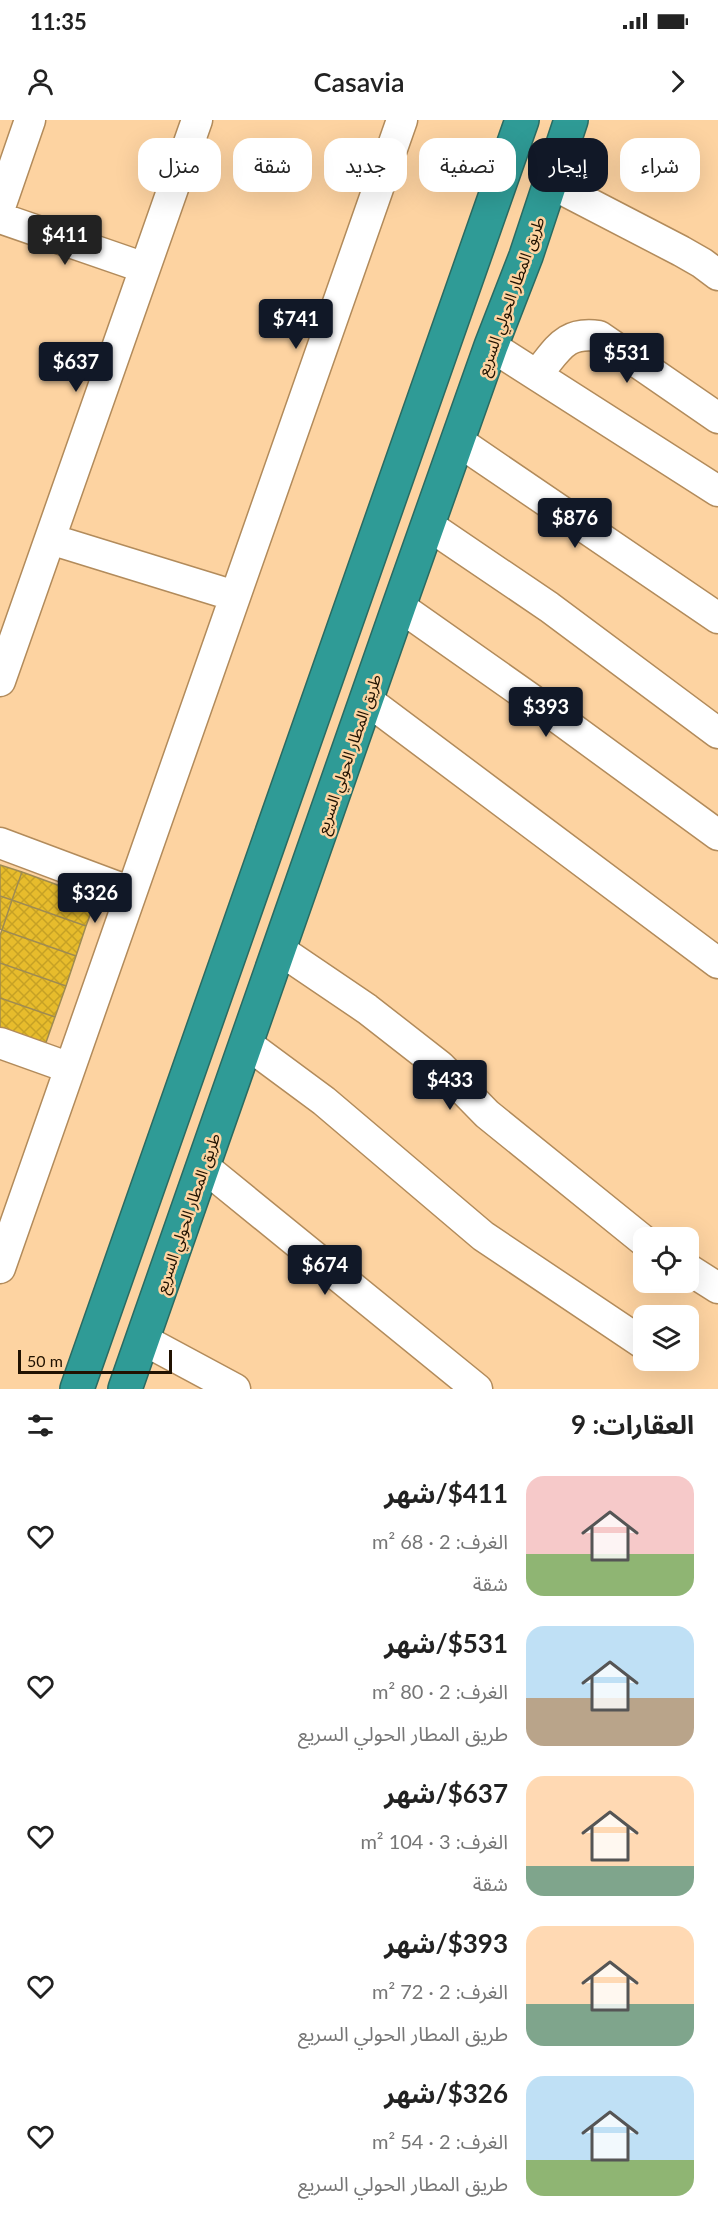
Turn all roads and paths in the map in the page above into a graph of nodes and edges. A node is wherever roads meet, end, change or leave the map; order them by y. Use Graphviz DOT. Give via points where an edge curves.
graph roads {
  1 [pos="30,120"];
  2 [pos="197,120"];
  3 [pos="402,120"];
  4 [pos="571,120"];
  5 [pos="518,132"];
  6 [pos="565,138"];
  7 [pos="528,158"];
  8 [pos="547,192"];
  9 [pos="586,192"];
  10 [pos="0,207"];
  11 [pos="0,218"];
  12 [pos="481,239"];
  13 [pos="526,256"];
  14 [pos="145,268"];
  15 [pos="718,275"];
  16 [pos="491,346"];
  17 [pos="537,374"];
  18 [pos="718,418"];
  19 [pos="458,441"];
  20 [pos="718,491"];
  21 [pos="429,525"];
  22 [pos="50,539"];
  23 [pos="235,596"];
  24 [pos="399,606"];
  25 [pos="718,618"];
  26 [pos="0,681"];
  27 [pos="367,700"];
  28 [pos="718,732"];
  29 [pos="718,835"];
  30 [pos="0,843"];
  31 [pos="132,892"];
  32 [pos="280,950"];
  33 [pos="718,963"];
  34 [pos="0,1044"];
  35 [pos="246,1044"];
  36 [pos="70,1068"];
  37 [pos="203,1166"];
  38 [pos="633,1232"];
  39 [pos="0,1268"];
  40 [pos="699,1276"];
  41 [pos="718,1288"];
  42 [pos="633,1337"];
  43 [pos="142,1339"];
  44 [pos="77,1389"];
  45 [pos="125,1389"];
  46 [pos="235,1389"];
  47 [pos="477,1389"];
  1 -- 10 [label="street"];
  2 -- 14 [label="street"];
  3 -- 23 [label="street"];
  4 -- 6 [label="highway, طريق المطار الحولي السريع"];
  5 -- 7 [label="highway"];
  5 -- 12 [label="highway"];
  8 -- 13 [label="highway, طريق المطار الحولي السريع"];
  9 -- 15 [label="street"];
  11 -- 14 [label="street"];
  12 -- 13 [label="highway" via="498,238 514,244"];
  12 -- 44 [label="highway"];
  13 -- 16 [label="highway, طريق المطار الحولي السريع"];
  14 -- 22 [label="street"];
  16 -- 17 [label="street"];
  16 -- 19 [label="highway, طريق المطار الحولي السريع"];
  17 -- 18 [label="street" via="568,338 582,333 599,336"];
  17 -- 20 [label="street"];
  19 -- 21 [label="highway, طريق المطار الحولي السريع"];
  19 -- 25 [label="street"];
  21 -- 24 [label="highway, طريق المطار الحولي السريع"];
  21 -- 28 [label="street" via="549,607"];
  22 -- 23 [label="street"];
  22 -- 26 [label="street"];
  23 -- 31 [label="street"];
  24 -- 27 [label="highway, طريق المطار الحولي السريع"];
  24 -- 29 [label="street"];
  27 -- 32 [label="highway, طريق المطار الحولي السريع"];
  27 -- 33 [label="street"];
  30 -- 31 [label="street"];
  31 -- 36 [label="street"];
  32 -- 35 [label="highway, طريق المطار الحولي السريع"];
  32 -- 38 [label="street" via="367,1009 440,1066 487,1114"];
  34 -- 36 [label="street"];
  35 -- 37 [label="highway, طريق المطار الحولي السريع"];
  35 -- 42 [label="street" via="324,1101 483,1236"];
  36 -- 39 [label="street"];
  37 -- 43 [label="highway, طريق المطار الحولي السريع"];
  37 -- 47 [label="street"];
  40 -- 41 [label="street"];
  43 -- 45 [label="highway, طريق المطار الحولي السريع"];
  43 -- 46 [label="street"];
}
